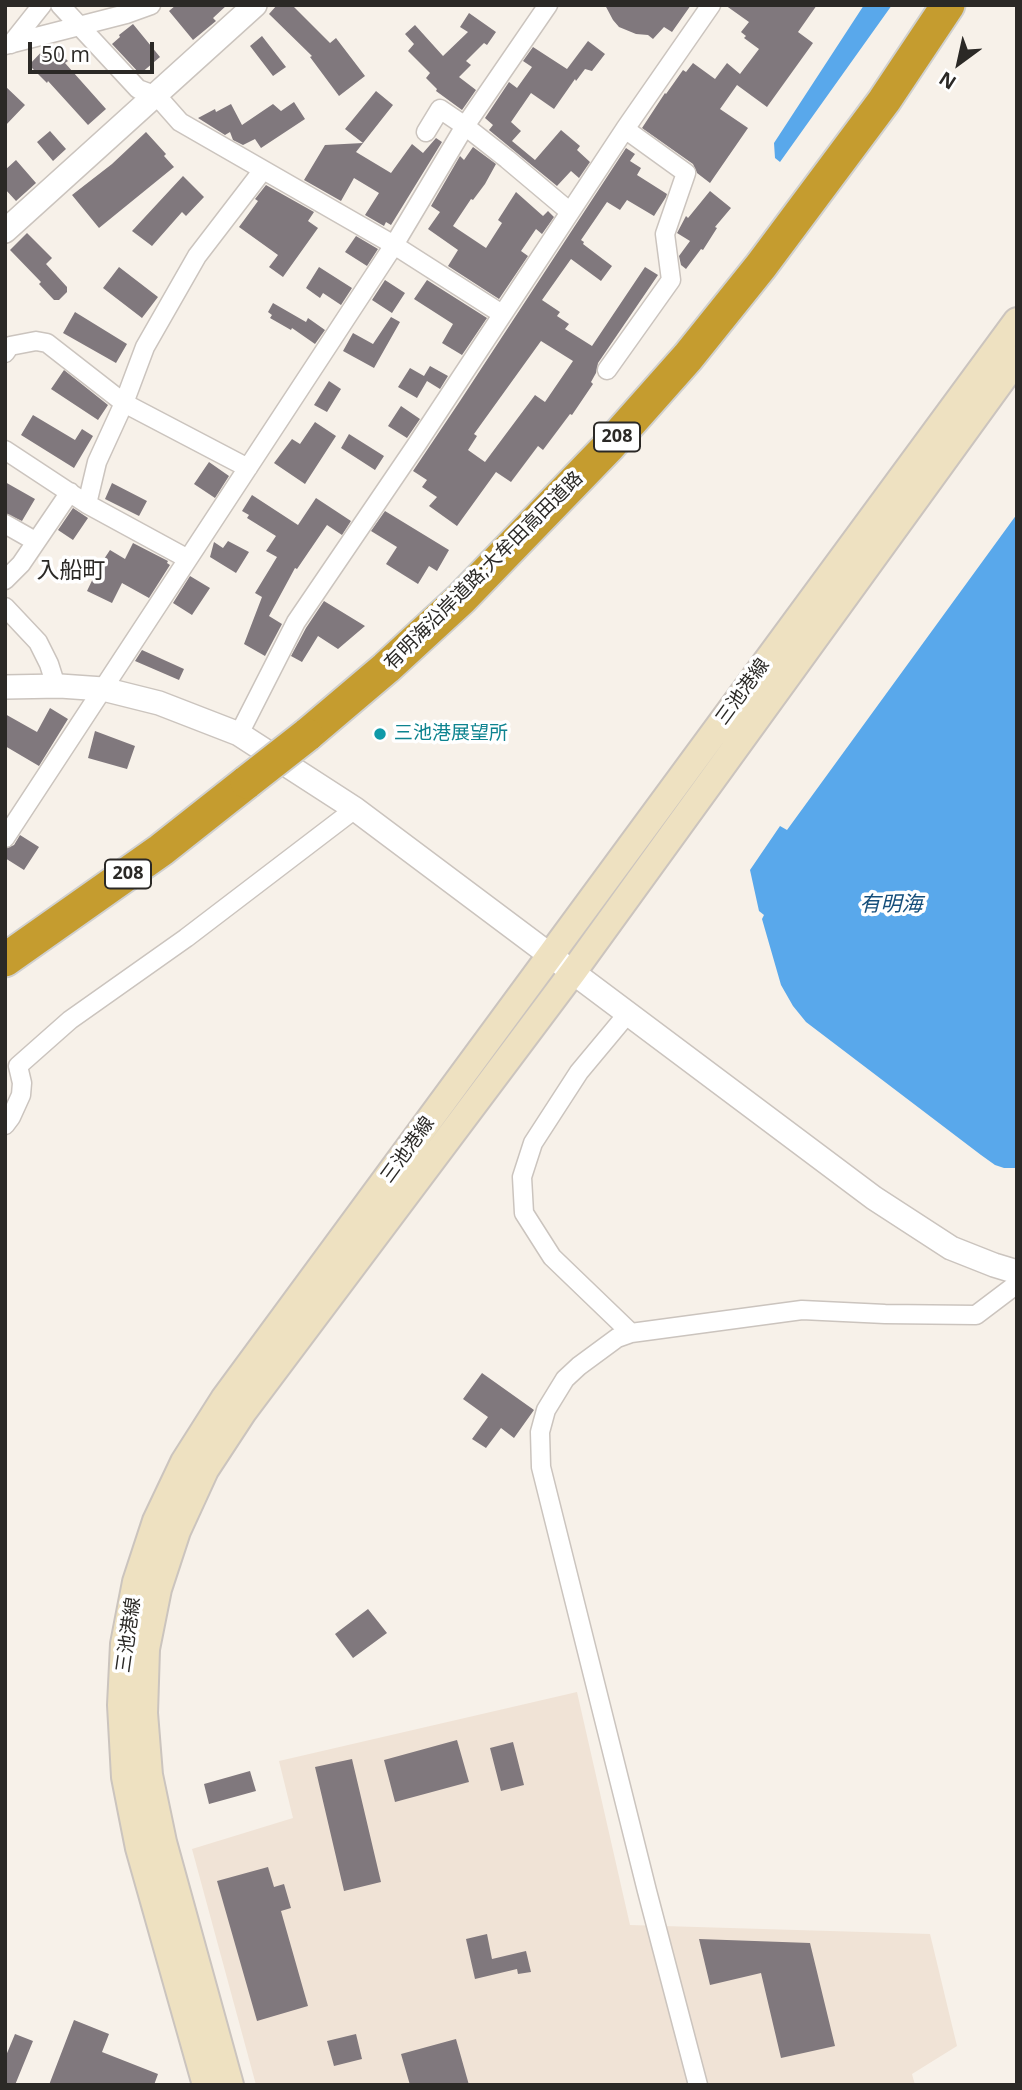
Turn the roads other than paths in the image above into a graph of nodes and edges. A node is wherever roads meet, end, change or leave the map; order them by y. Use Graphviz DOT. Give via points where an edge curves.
graph roads {
  1 [pos="41,5"];
  2 [pos="60,5"];
  3 [pos="151,5"];
  4 [pos="255,5"];
  5 [pos="548,5"];
  6 [pos="711,5"];
  7 [pos="948,5"];
  8 [pos="968,5"];
  9 [pos="79,26"];
  10 [pos="8,45"];
  11 [pos="157,96"];
  12 [pos="884,101"];
  13 [pos="465,126"];
  14 [pos="625,129"];
  15 [pos="426,132"];
  16 [pos="263,170"];
  17 [pos="570,212"];
  18 [pos="5,231"];
  19 [pos="394,245"];
  20 [pos="502,314"];
  21 [pos="1017,321"];
  22 [pos="5,353"];
  23 [pos="1017,359"];
  24 [pos="607,370"];
  25 [pos="124,403"];
  26 [pos="5,450"];
  27 [pos="248,468"];
  28 [pos="70,492"];
  29 [pos="87,504"];
  30 [pos="5,524"];
  31 [pos="35,541"];
  32 [pos="188,559"];
  33 [pos="5,580"];
  34 [pos="5,607"];
  35 [pos="56,686"];
  36 [pos="5,687"];
  37 [pos="103,689"];
  38 [pos="239,734"];
  39 [pos="355,809"];
  40 [pos="5,838"];
  41 [pos="551,956"];
  42 [pos="5,960"];
  43 [pos="573,972"];
  44 [pos="629,1012"];
  45 [pos="5,1125"];
  46 [pos="1017,1272"];
  47 [pos="1017,1284"];
  48 [pos="631,1333"];
  49 [pos="206,2085"];
  50 [pos="230,2085"];
  51 [pos="698,2085"];
  1 -- 10 [label="street"];
  2 -- 9 [label="street"];
  3 -- 9 [label="street"];
  4 -- 11 [label="street"];
  5 -- 13 [label="street"];
  6 -- 14 [label="street"];
  7 -- 12 [label="highway, 208"];
  8 -- 12 [label="highway, 208"];
  9 -- 10 [label="street"];
  9 -- 11 [label="street" via="138,89"];
  11 -- 16 [label="street" via="180,122"];
  11 -- 18 [label="street"];
  12 -- 42 [label="highway, 有明海沿岸道路;大牟田高田道路 / 208, bridge" via="688,357 462,598 386,668 247,782 161,850"];
  13 -- 15 [label="street" via="440,109"];
  13 -- 17 [label="street"];
  13 -- 19 [label="street"];
  14 -- 17 [label="street"];
  14 -- 24 [label="street" via="686,173 665,234 671,280"];
  16 -- 19 [label="street"];
  16 -- 25 [label="street" via="197,256 145,347"];
  17 -- 20 [label="street"];
  19 -- 20 [label="street"];
  19 -- 27 [label="street"];
  20 -- 38 [label="street" via="296,622"];
  21 -- 41 [label="main road, 三池港線"];
  22 -- 25 [label="street" via="10,346 47,343"];
  23 -- 43 [label="main road, 三池港線"];
  25 -- 27 [label="street"];
  25 -- 29 [label="street" via="97,462"];
  26 -- 28 [label="street"];
  27 -- 32 [label="street"];
  28 -- 29 [label="street"];
  28 -- 31 [label="street"];
  29 -- 32 [label="street"];
  30 -- 31 [label="street"];
  31 -- 33 [label="street"];
  32 -- 37 [label="street"];
  34 -- 35 [label="street" via="38,642"];
  35 -- 36 [label="street"];
  35 -- 37 [label="street"];
  37 -- 38 [label="street" via="159,703"];
  37 -- 40 [label="street"];
  38 -- 39 [label="street"];
  39 -- 41 [label="street"];
  39 -- 45 [label="street" via="70,1020 18,1066 21,1095"];
  41 -- 43 [label="street"];
  41 -- 49 [label="main road, 三池港線" via="224,1399 184,1462 156,1521 136,1582 124,1644 125,1777 139,1848"];
  43 -- 44 [label="street"];
  43 -- 50 [label="main road, 三池港線" via="243,1412 205,1470 177,1531 158,1589 146,1649 144,1713 149,1775"];
  44 -- 46 [label="street" via="874,1198 951,1248"];
  44 -- 48 [label="street" via="579,1072 533,1143 522,1177 524,1213 552,1256"];
  47 -- 48 [label="street" via="975,1315 802,1310"];
  48 -- 51 [label="street" via="617,1338 565,1379 546,1410 540,1432 541,1467"];
}
